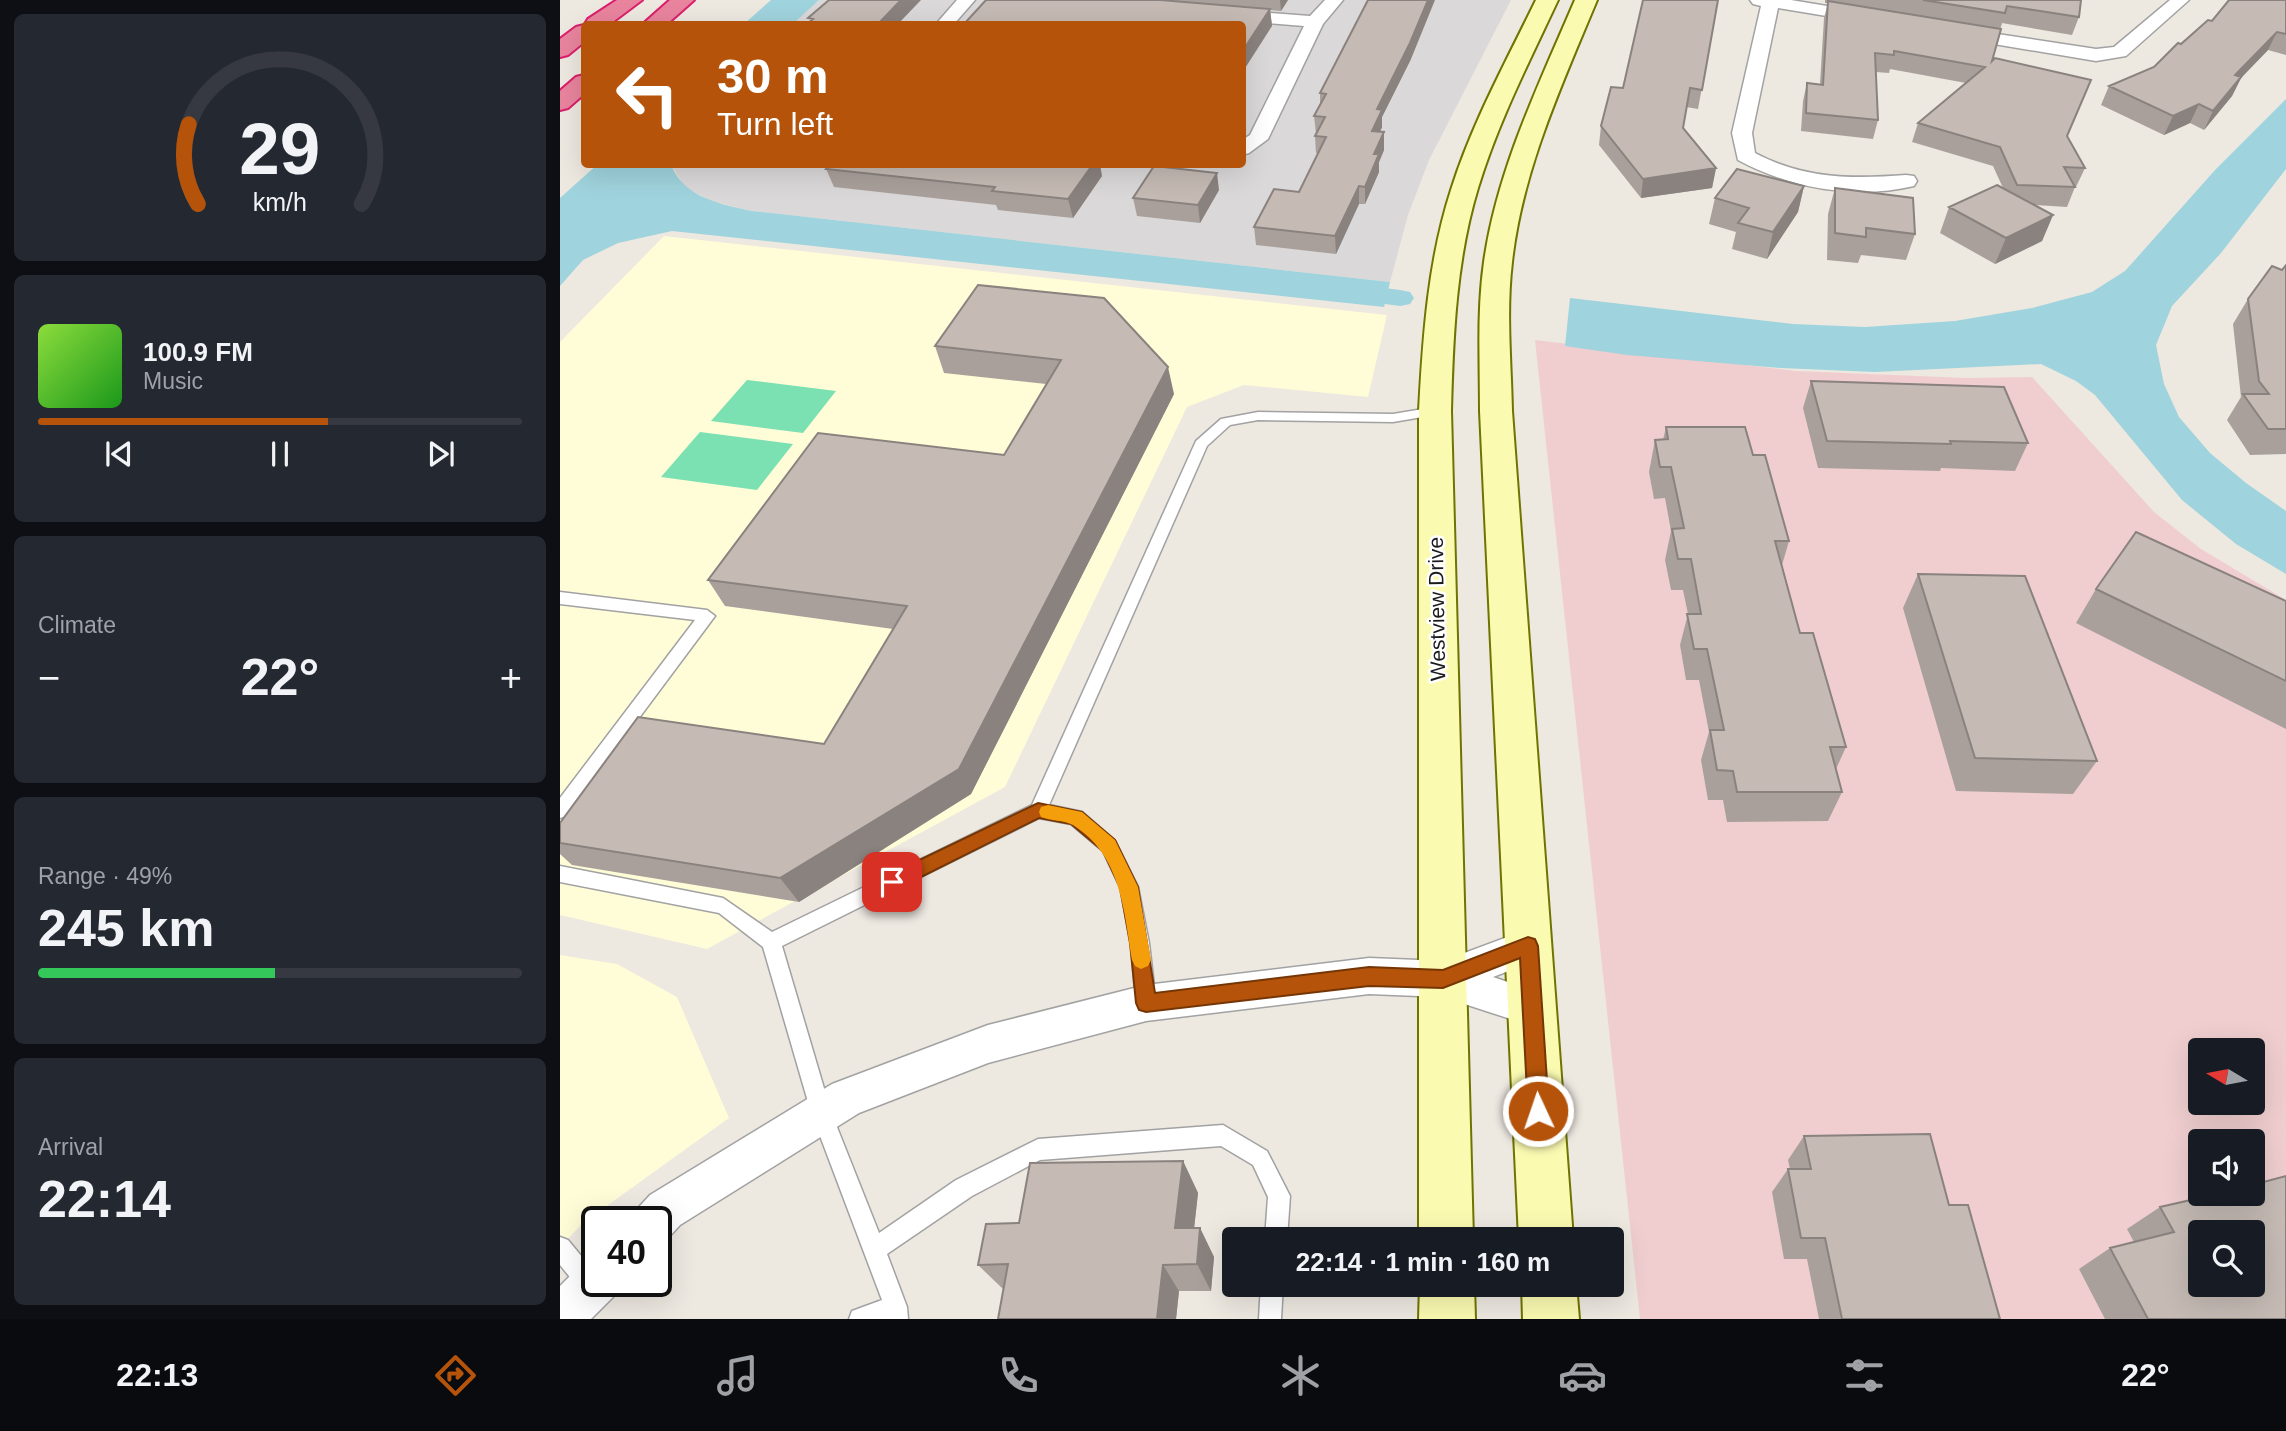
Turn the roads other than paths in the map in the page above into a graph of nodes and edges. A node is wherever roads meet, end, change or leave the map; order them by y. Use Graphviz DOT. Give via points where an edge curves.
graph roads {
  1 [pos="631,0"];
  2 [pos="683,0"];
  3 [pos="966,0"];
  4 [pos="1334,0"];
  5 [pos="1547,0"];
  6 [pos="1587,0"];
  7 [pos="1767,0"];
  8 [pos="2180,0"];
  9 [pos="1218,14"];
  10 [pos="600,21"];
  11 [pos="657,21"];
  12 [pos="948,21"];
  13 [pos="1315,22"];
  14 [pos="1893,22"];
  15 [pos="1934,29"];
  16 [pos="581,35"];
  17 [pos="560,50"];
  18 [pos="581,85"];
  19 [pos="560,103"];
  20 [pos="1246,146"];
  21 [pos="1906,181"];
  22 [pos="1435,411"];
  23 [pos="560,598"];
  24 [pos="1038,810"];
  25 [pos="560,811"];
  26 [pos="560,874"];
  27 [pos="771,942"];
  28 [pos="1528,946"];
  29 [pos="1443,979"];
  30 [pos="1146,1003"];
  31 [pos="1532,1008"];
  32 [pos="821,1112"];
  33 [pos="671,1206"];
  34 [pos="1277,1227"];
  35 [pos="1446,1227"];
  36 [pos="1545,1227"];
  37 [pos="560,1248"];
  38 [pos="873,1250"];
  39 [pos="581,1270"];
  40 [pos="581,1296"];
  41 [pos="1271,1297"];
  42 [pos="1447,1297"];
  43 [pos="1550,1297"];
  44 [pos="897,1313"];
  45 [pos="560,1318"];
  46 [pos="860,1319"];
  47 [pos="1270,1319"];
  48 [pos="1447,1319"];
  49 [pos="1551,1319"];
  1 -- 10 [label="highway"];
  2 -- 11 [label="highway"];
  3 -- 12 [label="street"];
  4 -- 13 [label="street"];
  5 -- 22 [label="street, Westview Drive" via="1490,121 1463,192 1439,318"];
  6 -- 28 [label="street" via="1520,165 1494,298 1496,411"];
  7 -- 14 [label="street"];
  7 -- 21 [label="street" via="1742,133 1745,156 1772,172 1810,180 1851,185"];
  8 -- 15 [label="street" via="2119,52 2096,55"];
  9 -- 13 [label="street"];
  13 -- 20 [label="street" via="1258,139"];
  16 -- 17 [label="highway"];
  18 -- 19 [label="highway"];
  22 -- 24 [label="lane" via="1393,418 1258,416 1226,422 1201,444"];
  22 -- 29 [label="street, Westview Drive"];
  23 -- 25 [label="lane" via="707,616"];
  24 -- 27 [label="lane"];
  24 -- 30 [label="lane" via="1076,817 1109,846 1129,887"];
  26 -- 27 [label="lane" via="723,906"];
  27 -- 32 [label="lane"];
  28 -- 29 [label="street"];
  28 -- 31 [label="street"];
  29 -- 30 [label="street" via="1369,976"];
  29 -- 31 [label="street"];
  29 -- 35 [label="street, Westview Drive"];
  30 -- 32 [label="street" via="988,1044 846,1098"];
  31 -- 36 [label="street"];
  32 -- 33 [label="street"];
  32 -- 38 [label="lane"];
  34 -- 38 [label="lane" via="1279,1196 1260,1158 1223,1135 1038,1150 964,1188"];
  37 -- 39 [label="lane"];
  38 -- 44 [label="lane"];
  40 -- 45 [label="street"];
  41 -- 47 [label="lane"];
  42 -- 48 [label="street"];
  43 -- 49 [label="street"];
  44 -- 46 [label="lane"];
}
